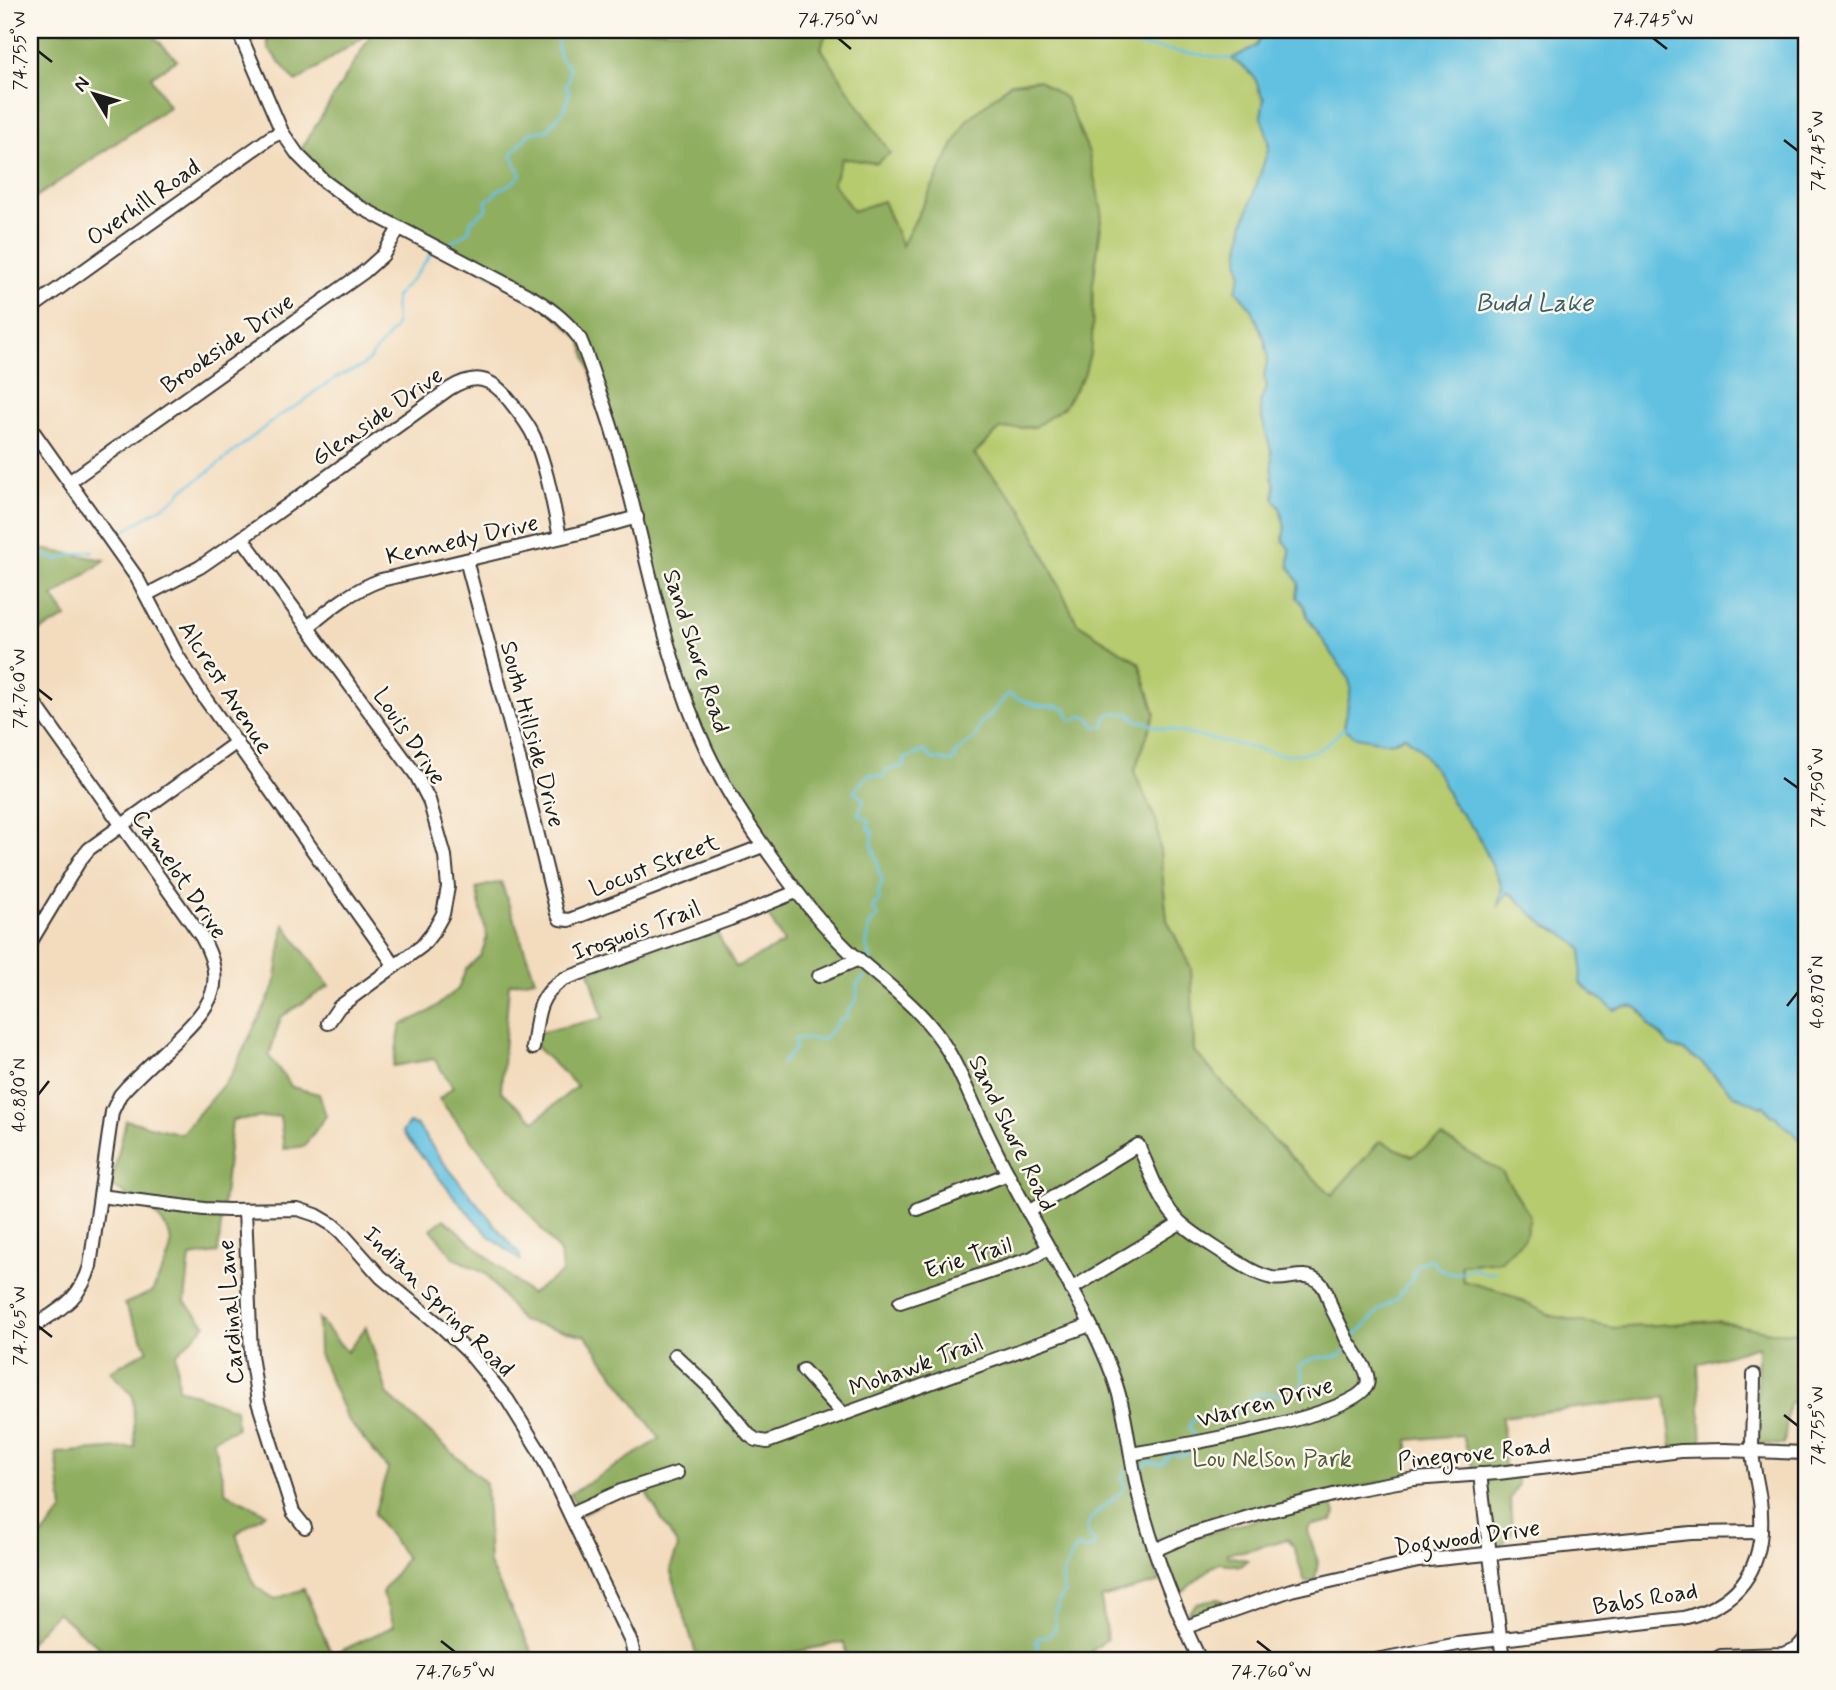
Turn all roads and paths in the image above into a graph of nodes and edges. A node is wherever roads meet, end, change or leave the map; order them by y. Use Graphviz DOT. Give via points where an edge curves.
graph roads {
  1 [pos="239,30"];
  2 [pos="282,132"];
  3 [pos="400,228"];
  4 [pos="30,309"];
  5 [pos="30,427"];
  6 [pos="69,482"];
  7 [pos="637,517"];
  8 [pos="560,537"];
  9 [pos="242,538"];
  10 [pos="466,560"];
  11 [pos="146,595"];
  12 [pos="308,627"];
  13 [pos="30,697"];
  14 [pos="237,743"];
  15 [pos="121,825"];
  16 [pos="763,846"];
  17 [pos="796,892"];
  18 [pos="560,919"];
  19 [pos="30,943"];
  20 [pos="859,959"];
  21 [pos="395,966"];
  22 [pos="819,976"];
  23 [pos="328,1023"];
  24 [pos="533,1048"];
  25 [pos="1008,1174"];
  26 [pos="100,1196"];
  27 [pos="918,1209"];
  28 [pos="245,1210"];
  29 [pos="1028,1212"];
  30 [pos="1180,1223"];
  31 [pos="1048,1248"];
  32 [pos="1071,1289"];
  33 [pos="900,1302"];
  34 [pos="1090,1325"];
  35 [pos="30,1329"];
  36 [pos="675,1355"];
  37 [pos="803,1370"];
  38 [pos="1754,1375"];
  39 [pos="843,1414"];
  40 [pos="1752,1451"];
  41 [pos="1806,1453"];
  42 [pos="1131,1454"];
  43 [pos="677,1473"];
  44 [pos="1480,1474"];
  45 [pos="570,1514"];
  46 [pos="305,1527"];
  47 [pos="1761,1532"];
  48 [pos="1155,1550"];
  49 [pos="1489,1553"];
  50 [pos="1186,1627"];
  51 [pos="1500,1640"];
  52 [pos="1804,1644"];
  53 [pos="1783,1657"];
  54 [pos="635,1660"];
  55 [pos="1200,1660"];
  56 [pos="1376,1660"];
  57 [pos="1503,1660"];
  58 [pos="1714,1660"];
  1 -- 2 [label="street, Sand Shore Road"];
  2 -- 3 [label="street, Sand Shore Road" via="324,181"];
  2 -- 4 [label="street, Overhill Road"];
  3 -- 6 [label="street, Brookside Drive" via="371,266"];
  3 -- 7 [label="street, Sand Shore Road" via="535,299 576,333 609,418"];
  5 -- 6 [label="street, Alcrest Avenue"];
  6 -- 11 [label="street, Alcrest Avenue"];
  7 -- 8 [label="street, Kennedy Drive"];
  7 -- 16 [label="street, Sand Shore Road" via="657,603 690,709 721,779"];
  8 -- 9 [label="street, Glenside Drive" via="533,435 502,391 488,381 473,379 449,389"];
  8 -- 10 [label="street, Kennedy Drive"];
  9 -- 11 [label="street, Glenside Drive"];
  9 -- 12 [label="street, Louis Drive"];
  10 -- 12 [label="street, Kennedy Drive" via="367,585"];
  10 -- 18 [label="street, South Hillside Drive"];
  11 -- 14 [label="street, Alcrest Avenue" via="177,655"];
  12 -- 21 [label="street, Louis Drive" via="416,775 429,800 445,856 449,887 443,914 428,939"];
  13 -- 15 [label="street, Camelot Drive"];
  14 -- 15 [label="street"];
  14 -- 21 [label="street, Alcrest Avenue"];
  15 -- 19 [label="street" via="84,854"];
  15 -- 26 [label="street, Camelot Drive" via="201,936 212,958 214,978 204,1012 127,1087 115,1105"];
  16 -- 17 [label="street, Sand Shore Road"];
  16 -- 18 [label="street, Locust Street" via="569,920"];
  17 -- 20 [label="street, Sand Shore Road"];
  17 -- 24 [label="street, Iroquois Trail" via="564,979 544,998"];
  20 -- 22 [label="street"];
  20 -- 25 [label="street, Sand Shore Road" via="915,1008 939,1037"];
  21 -- 23 [label="street, Louis Drive" via="339,1007"];
  25 -- 27 [label="street"];
  25 -- 29 [label="street, Sand Shore Road"];
  26 -- 28 [label="street, Indian Spring Road"];
  26 -- 35 [label="street, Camelot Drive" via="90,1266 82,1287 69,1302"];
  28 -- 45 [label="street, Indian Spring Road" via="298,1209 325,1219 341,1232 381,1277 476,1360 527,1429"];
  28 -- 46 [label="street, Cardinal Lane" via="257,1394 293,1512"];
  29 -- 30 [label="street" via="1138,1145 1162,1197"];
  29 -- 31 [label="street, Sand Shore Road"];
  30 -- 32 [label="street"];
  30 -- 42 [label="street, Warren Drive" via="1258,1273 1315,1279 1368,1382 1349,1401 1314,1413 1257,1430"];
  31 -- 32 [label="street, Sand Shore Road"];
  31 -- 33 [label="street, Erie Trail" via="1032,1258"];
  32 -- 34 [label="street, Sand Shore Road"];
  34 -- 39 [label="street, Mohawk Trail"];
  34 -- 42 [label="street, Sand Shore Road" via="1118,1391"];
  36 -- 39 [label="street, Mohawk Trail" via="756,1440 771,1442"];
  37 -- 39 [label="street"];
  38 -- 40 [label="street, Babs Road"];
  40 -- 41 [label="street, Pinegrove Road"];
  40 -- 44 [label="street, Pinegrove Road" via="1665,1452"];
  40 -- 47 [label="street, Babs Road"];
  42 -- 48 [label="street, Sand Shore Road"];
  43 -- 45 [label="street"];
  44 -- 48 [label="street, Pinegrove Road" via="1353,1490 1189,1535"];
  44 -- 49 [label="street"];
  45 -- 54 [label="street, Indian Spring Road" via="631,1642"];
  47 -- 49 [label="street, Dogwood Drive" via="1690,1533"];
  47 -- 51 [label="street, Babs Road" via="1748,1577 1727,1599 1701,1614"];
  48 -- 50 [label="street, Sand Shore Road"];
  49 -- 50 [label="street, Dogwood Drive" via="1418,1561 1291,1590"];
  49 -- 51 [label="street"];
  50 -- 55 [label="street, Sand Shore Road"];
  51 -- 56 [label="street, Babs Road"];
  51 -- 57 [label="street"];
  52 -- 53 [label="street"];
  53 -- 58 [label="street" via="1721,1656"];
}
